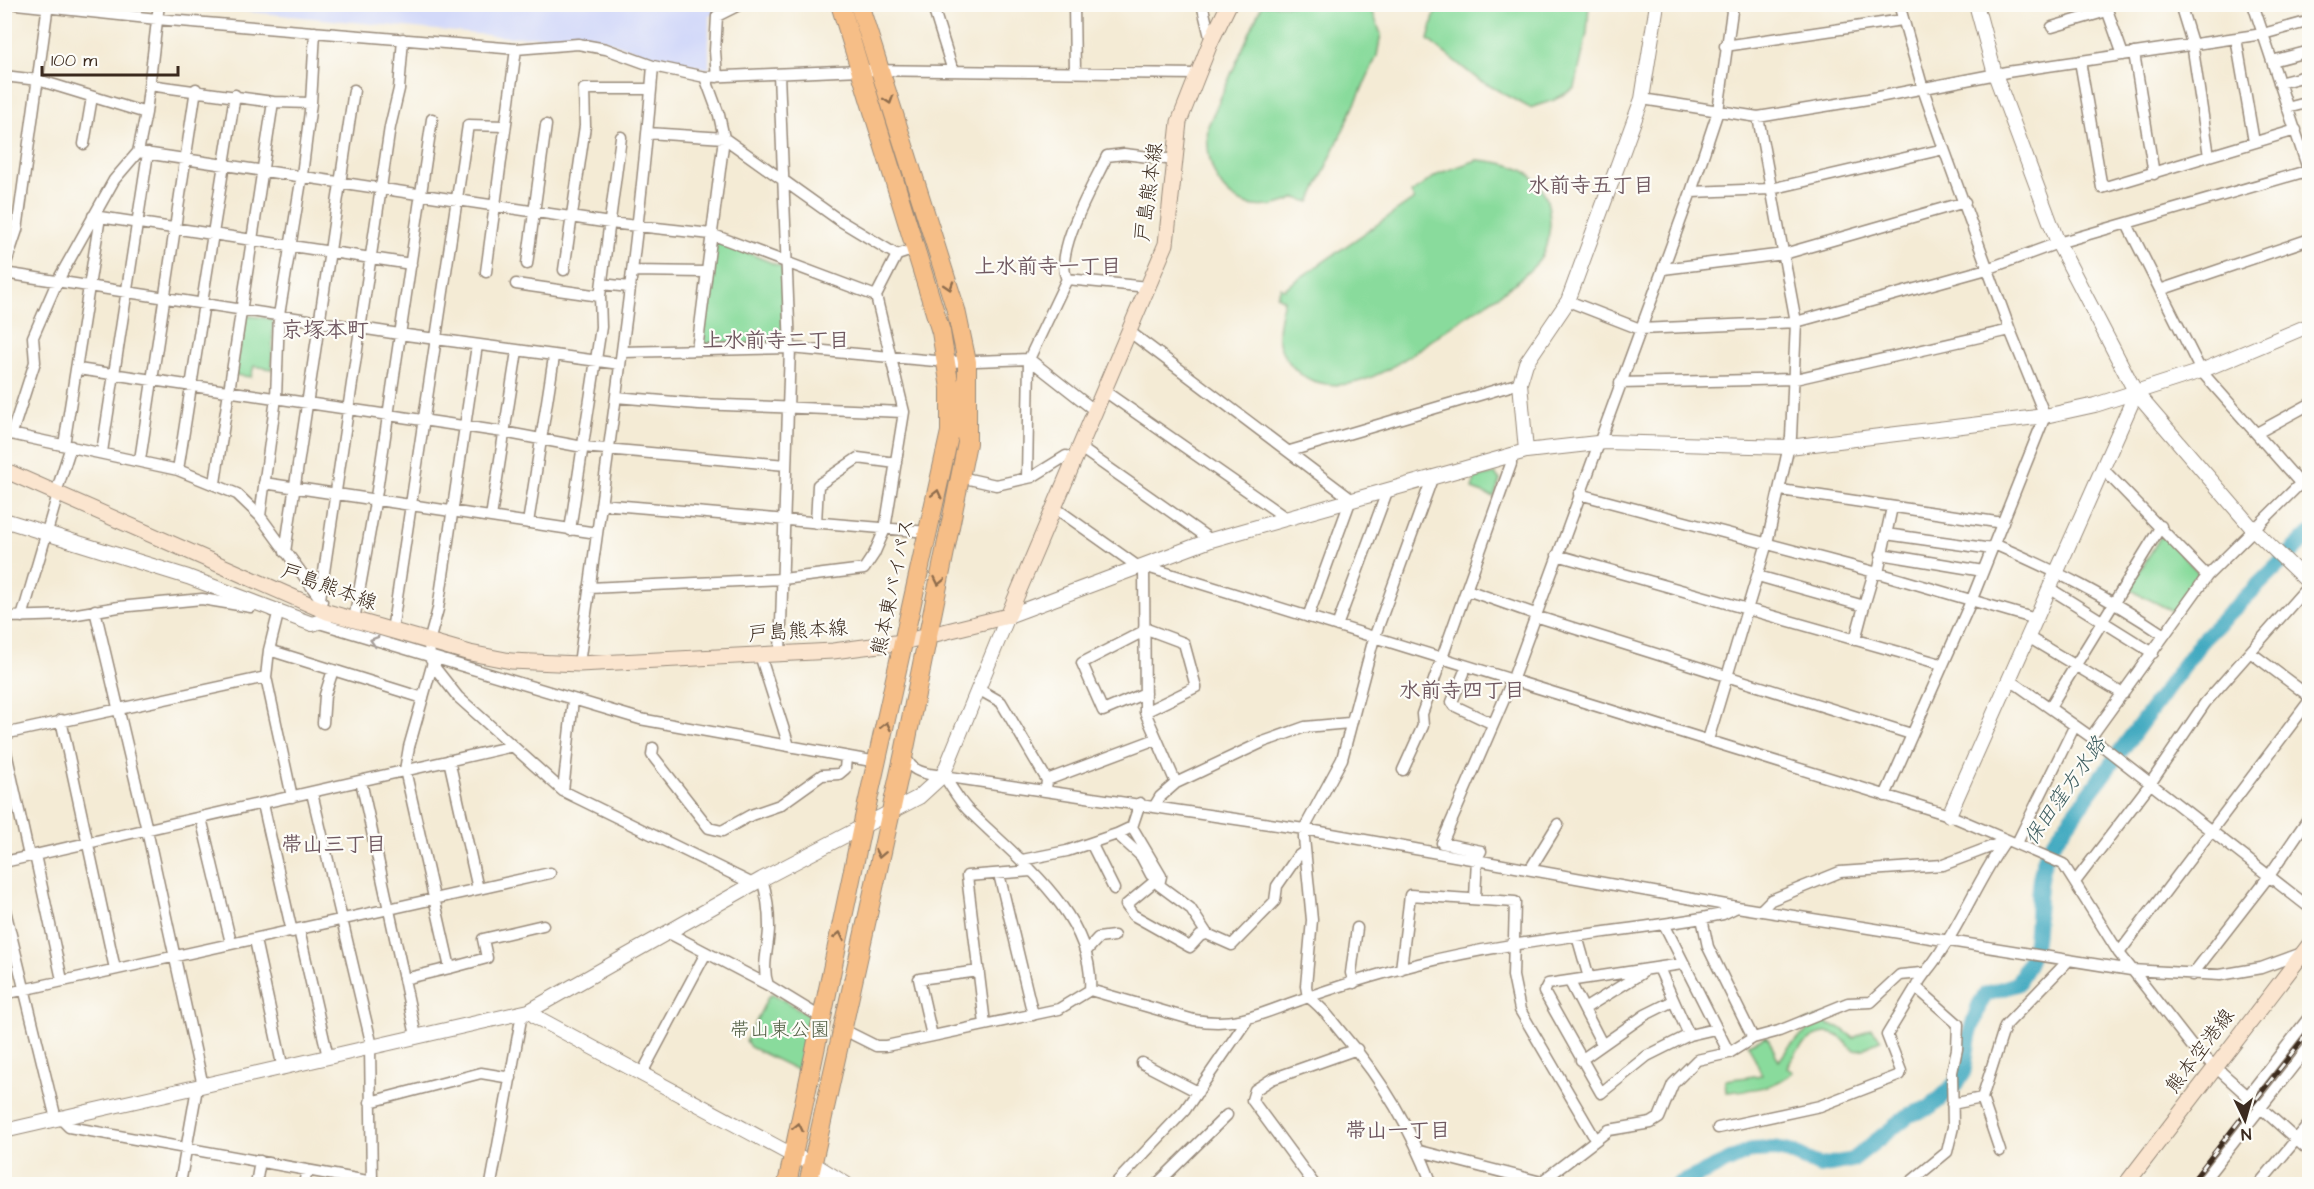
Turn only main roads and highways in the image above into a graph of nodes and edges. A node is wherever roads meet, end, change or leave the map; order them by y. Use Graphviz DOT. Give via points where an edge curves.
graph roads {
  1 [pos="859,4"];
  2 [pos="1229,4"];
  3 [pos="840,5"];
  4 [pos="4,470"];
  5 [pos="927,637"];
  6 [pos="903,642"];
  7 [pos="2306,948"];
  8 [pos="787,1185"];
  9 [pos="808,1185"];
  10 [pos="2126,1185"];
  1 -- 5 [label="highway, one-way" via="957,310 967,362 967,443"];
  2 -- 5 [label="main road, 戸島熊本線" via="1179,122 1166,244 1008,616"];
  6 -- 3 [label="highway, 熊本東バイパス, one-way" via="950,432 950,388 929,287"];
  4 -- 6 [label="main road, 戸島熊本線" via="322,611 511,661 579,664 780,654"];
  5 -- 6 [label="main road, 戸島熊本線"];
  5 -- 9 [label="highway, one-way"];
  8 -- 6 [label="highway, 熊本東バイパス, one-way"];
  7 -- 10 [label="main road, 熊本空港線"];
}
